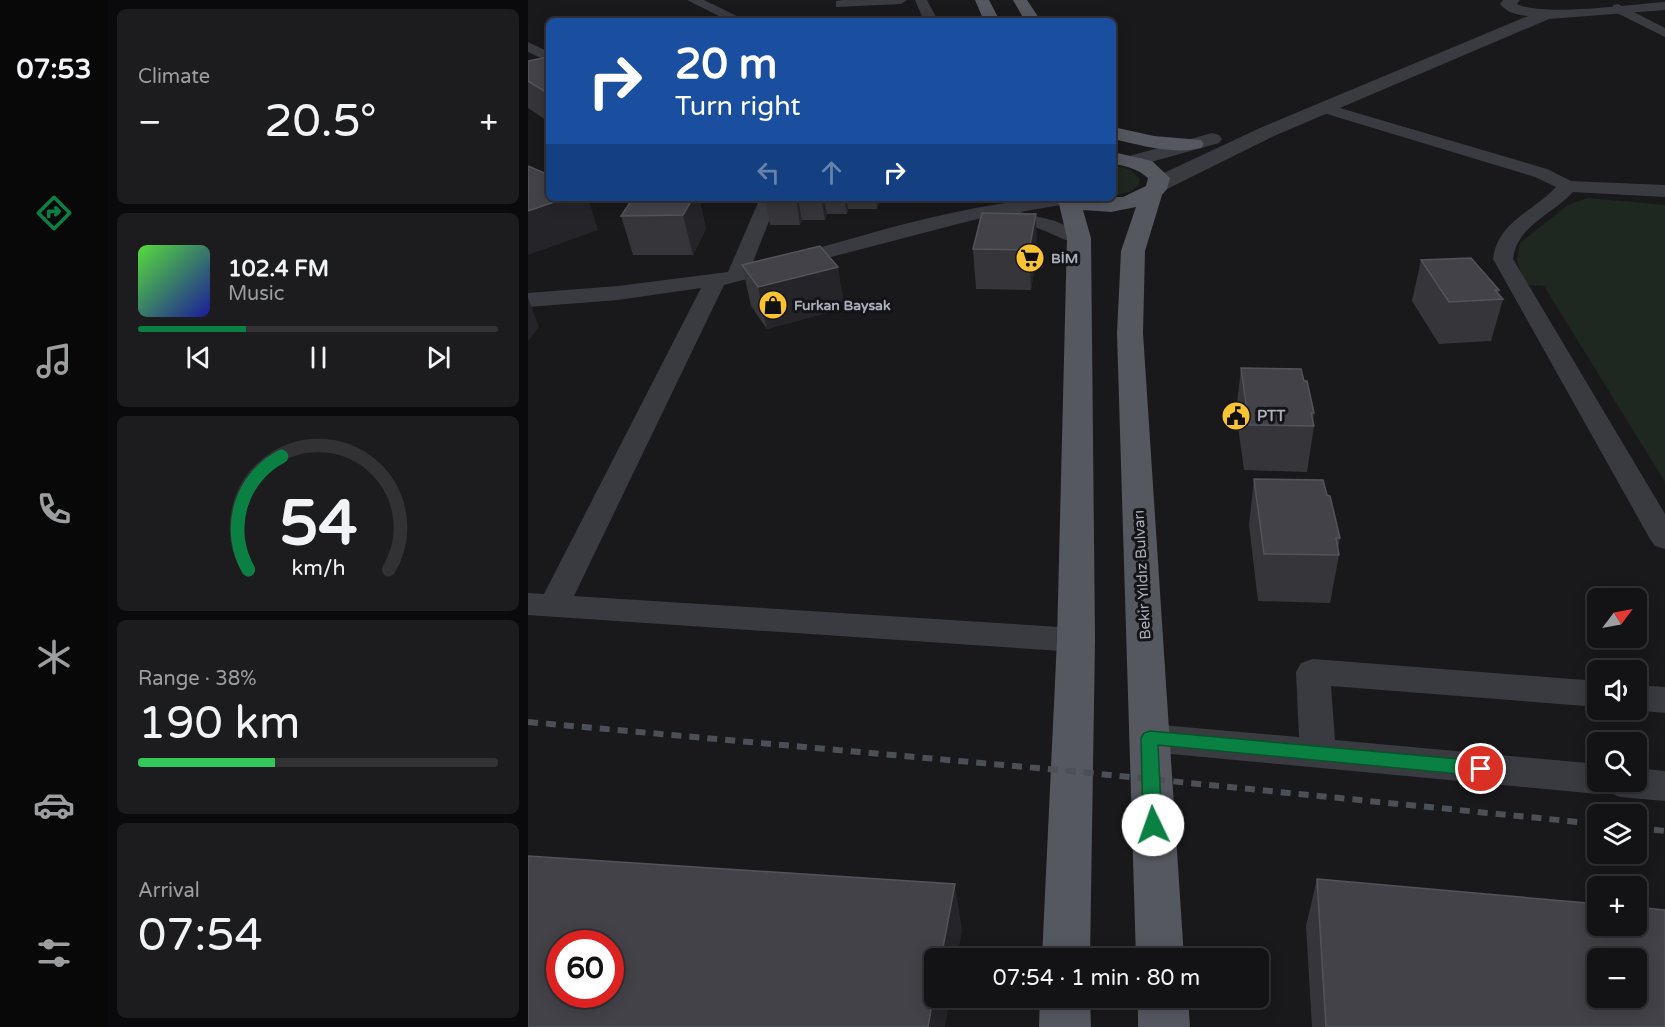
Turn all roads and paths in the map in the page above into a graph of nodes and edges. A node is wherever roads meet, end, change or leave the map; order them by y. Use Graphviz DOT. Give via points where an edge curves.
graph roads {
  1 [pos="693,0"];
  2 [pos="902,0"];
  3 [pos="921,0"];
  4 [pos="982,0"];
  5 [pos="1020,0"];
  6 [pos="1646,0"];
  7 [pos="1507,3"];
  8 [pos="1665,6"];
  9 [pos="1551,7"];
  10 [pos="1618,8"];
  11 [pos="733,18"];
  12 [pos="846,18"];
  13 [pos="930,18"];
  14 [pos="991,18"];
  15 [pos="1031,18"];
  16 [pos="1665,33"];
  17 [pos="528,46"];
  18 [pos="546,56"];
  19 [pos="546,57"];
  20 [pos="528,61"];
  21 [pos="1323,108"];
  22 [pos="1116,134"];
  23 [pos="1194,144"];
  24 [pos="1120,156"];
  25 [pos="1568,186"];
  26 [pos="1155,189"];
  27 [pos="1665,191"];
  28 [pos="767,201"];
  29 [pos="1048,201"];
  30 [pos="1066,201"];
  31 [pos="1079,201"];
  32 [pos="987,208"];
  33 [pos="1079,238"];
  34 [pos="725,279"];
  35 [pos="528,300"];
  36 [pos="1665,539"];
  37 [pos="541,605"];
  38 [pos="1076,640"];
  39 [pos="1587,693"];
  40 [pos="1647,699"];
  41 [pos="1665,700"];
  42 [pos="1150,738"];
  43 [pos="1318,753"];
  44 [pos="1587,778"];
  45 [pos="1647,784"];
  46 [pos="1665,786"];
  47 [pos="1066,948"];
  48 [pos="1160,948"];
  49 [pos="1065,1008"];
  50 [pos="1163,1008"];
  51 [pos="1065,1027"];
  52 [pos="1164,1027"];
  1 -- 11 [label="street"];
  2 -- 12 [label="street" via="835,4"];
  3 -- 13 [label="street"];
  4 -- 14 [label="main road"];
  5 -- 15 [label="main road"];
  6 -- 9 [label="street"];
  7 -- 9 [label="street" via="1524,12"];
  7 -- 23 [label="street" via="1491,21 1258,121"];
  8 -- 10 [label="street"];
  9 -- 10 [label="street"];
  9 -- 21 [label="street"];
  10 -- 16 [label="street"];
  17 -- 18 [label="street"];
  19 -- 20 [label="street"];
  21 -- 25 [label="street" via="1542,173"];
  21 -- 26 [label="street" via="1237,145"];
  22 -- 23 [label="main road" via="1154,142"];
  23 -- 24 [label="street"];
  24 -- 26 [label="main road" via="1156,173"];
  25 -- 27 [label="street"];
  25 -- 36 [label="street" via="1554,203 1511,234 1503,259"];
  26 -- 31 [label="main road" via="1132,201 1107,205"];
  26 -- 42 [label="main road, Bekir Yıldız Bulvarı" via="1133,251 1130,333"];
  28 -- 34 [label="street"];
  29 -- 32 [label="street"];
  30 -- 33 [label="main road"];
  32 -- 33 [label="street"];
  32 -- 34 [label="street"];
  33 -- 38 [label="main road"];
  34 -- 35 [label="street"];
  34 -- 37 [label="street"];
  37 -- 38 [label="street"];
  38 -- 47 [label="main road"];
  39 -- 43 [label="street" via="1313,672"];
  40 -- 41 [label="street"];
  42 -- 43 [label="street"];
  42 -- 48 [label="main road, Bekir Yıldız Bulvarı"];
  43 -- 44 [label="street"];
  45 -- 46 [label="street"];
  49 -- 51 [label="main road"];
  50 -- 52 [label="main road"];
}
